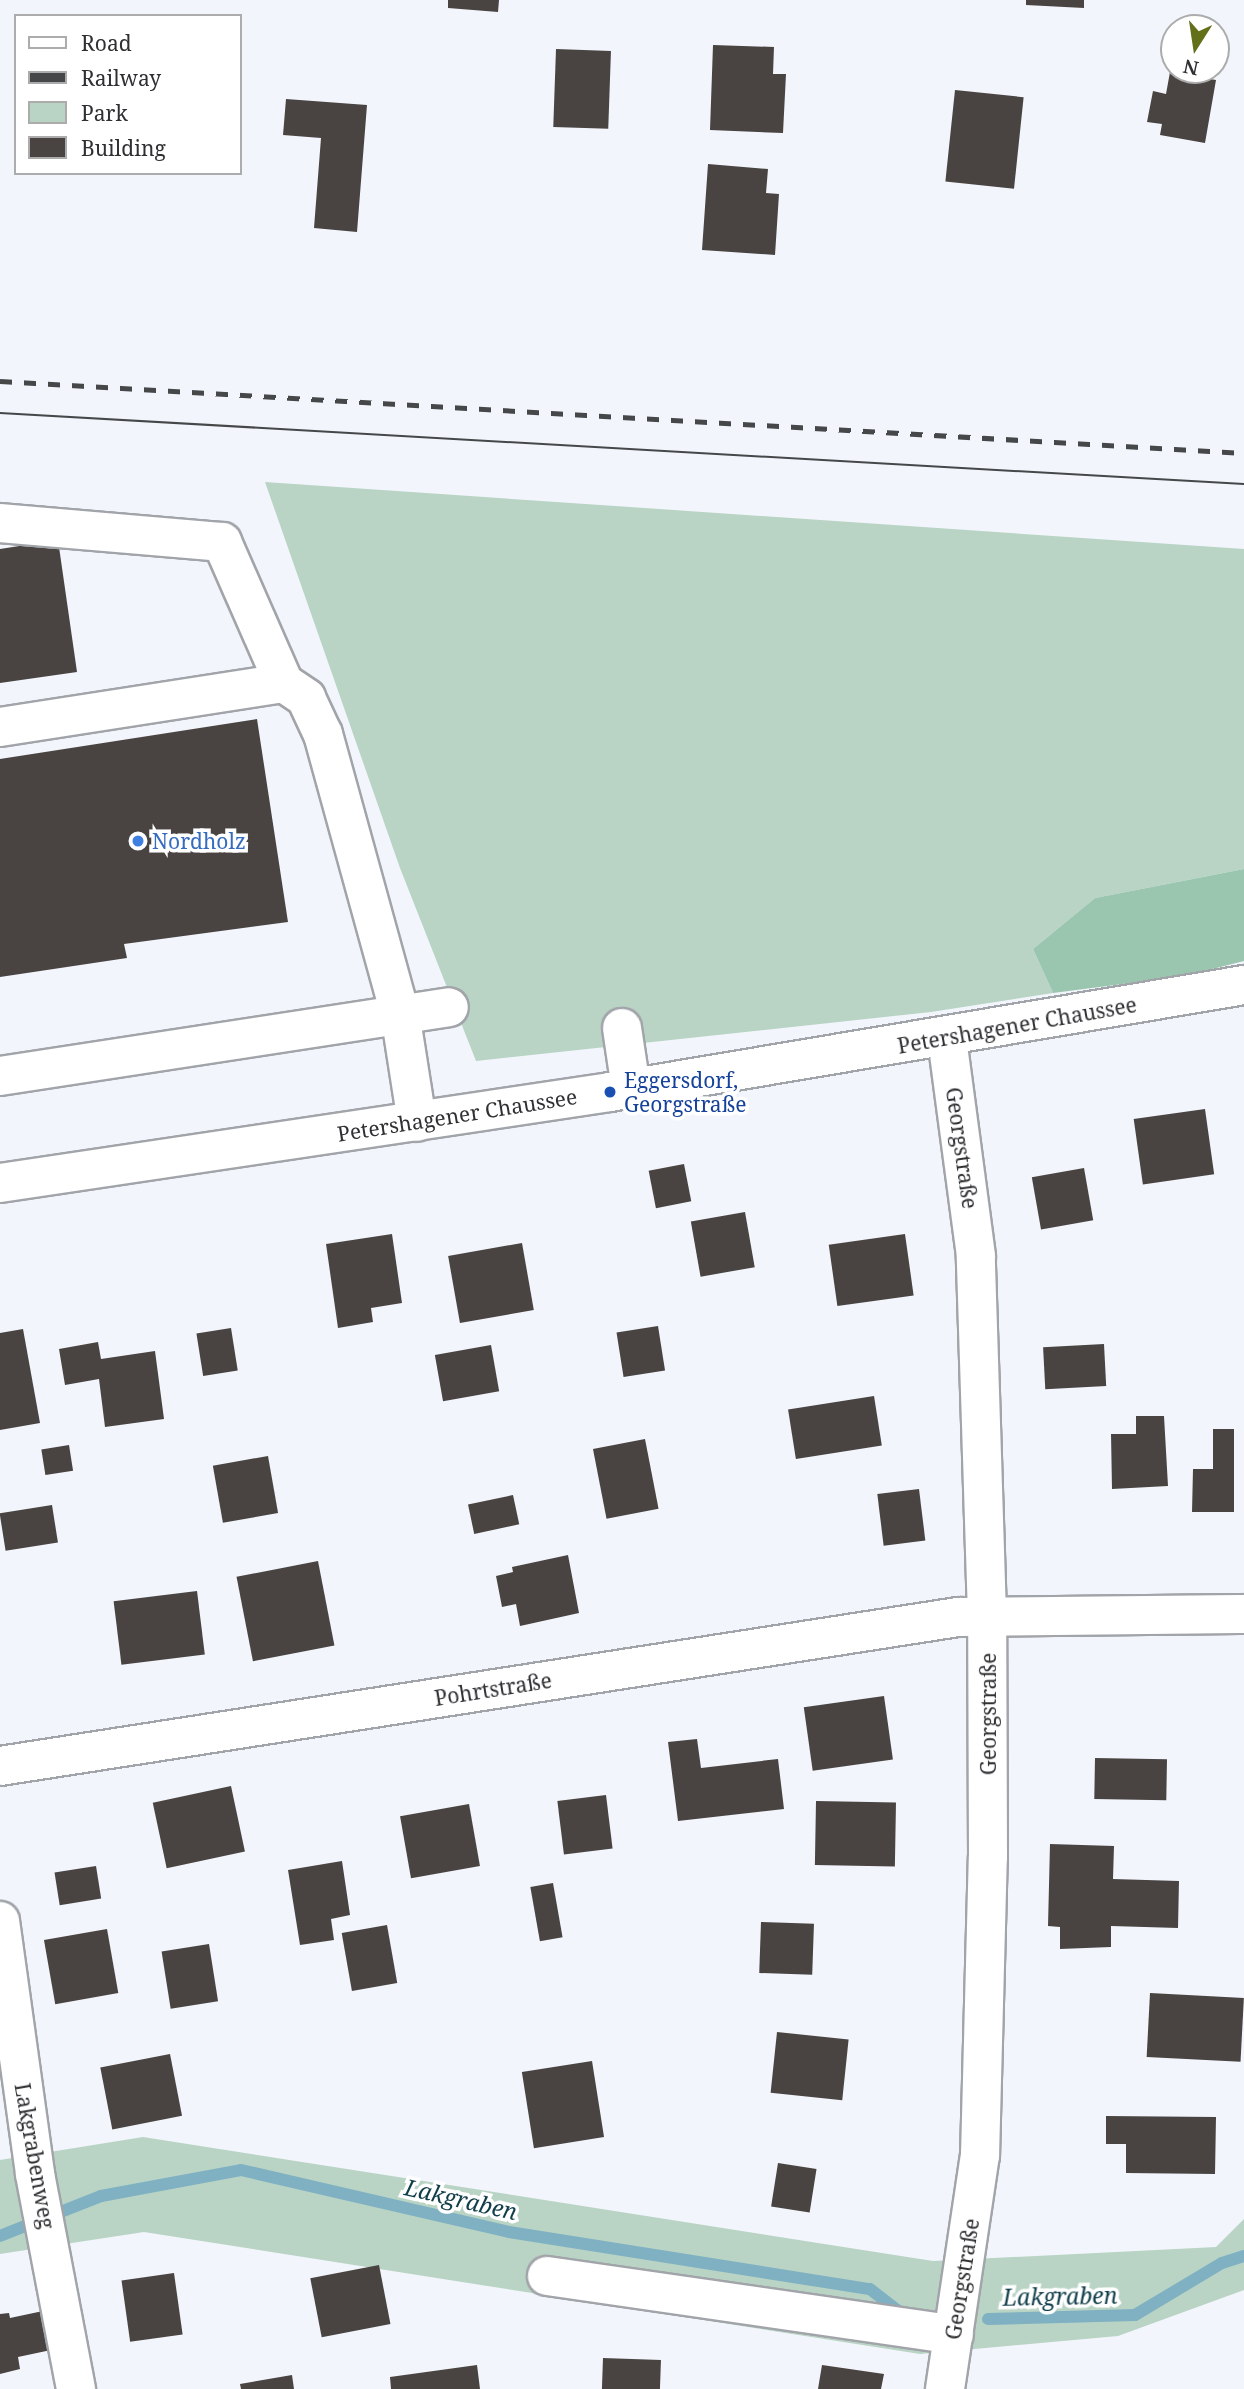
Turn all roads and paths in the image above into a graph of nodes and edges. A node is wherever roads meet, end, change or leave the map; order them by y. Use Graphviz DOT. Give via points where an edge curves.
graph roads {
  1 [pos="0,523"];
  2 [pos="284,683"];
  3 [pos="0,727"];
  4 [pos="1244,985"];
  5 [pos="449,1007"];
  6 [pos="400,1013"];
  7 [pos="622,1028"];
  8 [pos="947,1038"];
  9 [pos="0,1076"];
  10 [pos="631,1088"];
  11 [pos="417,1122"];
  12 [pos="0,1183"];
  13 [pos="1244,1614"];
  14 [pos="987,1615"];
  15 [pos="0,1766"];
  16 [pos="0,1922"];
  17 [pos="547,2276"];
  18 [pos="954,2335"];
  19 [pos="76,2389"];
  20 [pos="945,2389"];
  1 -- 2 [label="street" via="222,542"];
  2 -- 3 [label="street"];
  2 -- 6 [label="street" via="306,698 323,734"];
  4 -- 8 [label="street, Petershagener Chaussee"];
  5 -- 6 [label="street"];
  6 -- 9 [label="street"];
  6 -- 11 [label="street"];
  7 -- 10 [label="street"];
  8 -- 10 [label="street, Petershagener Chaussee"];
  8 -- 14 [label="street, Georgstraße" via="976,1256"];
  10 -- 11 [label="street, Petershagener Chaussee"];
  11 -- 12 [label="street, Petershagener Chaussee"];
  13 -- 14 [label="street, Pohrtstraße"];
  14 -- 15 [label="street, Pohrtstraße"];
  14 -- 18 [label="street, Georgstraße" via="985,2065 980,2156"];
  16 -- 19 [label="street, Lakgrabenweg" via="35,2174"];
  17 -- 18 [label="street"];
  18 -- 20 [label="street, Georgstraße"];
}
